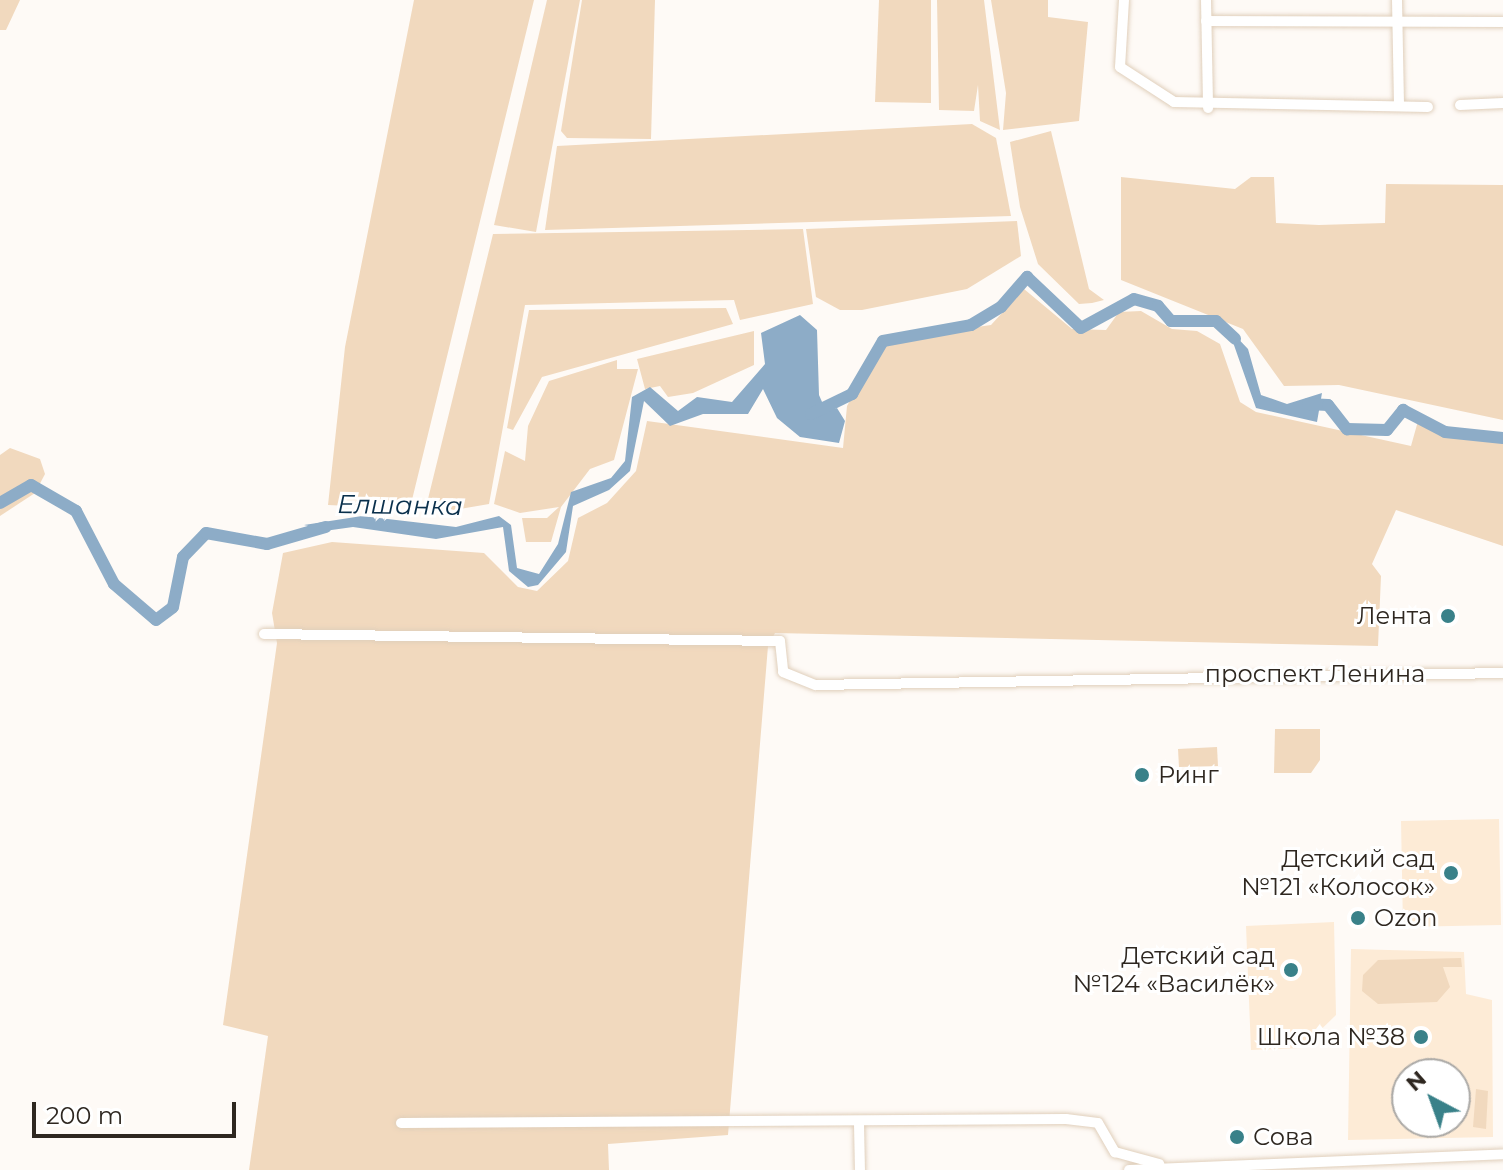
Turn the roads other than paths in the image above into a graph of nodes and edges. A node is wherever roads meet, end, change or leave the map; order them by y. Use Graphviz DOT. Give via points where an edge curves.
graph roads {
  1 [pos="1124,0"];
  2 [pos="1206,0"];
  3 [pos="1397,0"];
  4 [pos="1206,21"];
  5 [pos="1398,22"];
  6 [pos="1503,22"];
  7 [pos="1503,103"];
  8 [pos="1399,105"];
  9 [pos="1460,105"];
  10 [pos="1428,107"];
  11 [pos="1208,108"];
  12 [pos="264,634"];
  13 [pos="1503,673"];
  14 [pos="401,1123"];
  15 [pos="859,1124"];
  16 [pos="1503,1154"];
  17 [pos="1159,1164"];
  18 [pos="860,1170"];
  19 [pos="1129,1170"];
  1 -- 11 [label="street" via="1120,67 1174,102"];
  2 -- 4 [label="street"];
  3 -- 5 [label="street"];
  4 -- 5 [label="street"];
  4 -- 11 [label="street"];
  5 -- 6 [label="street"];
  5 -- 8 [label="street"];
  7 -- 9 [label="street"];
  8 -- 10 [label="street"];
  8 -- 11 [label="street"];
  12 -- 13 [label="street, проспект Ленина" via="780,641 783,672 816,685"];
  14 -- 15 [label="street"];
  15 -- 17 [label="street" via="1098,1123 1115,1152"];
  15 -- 18 [label="street"];
  16 -- 17 [label="street"];
  17 -- 19 [label="street"];
}
